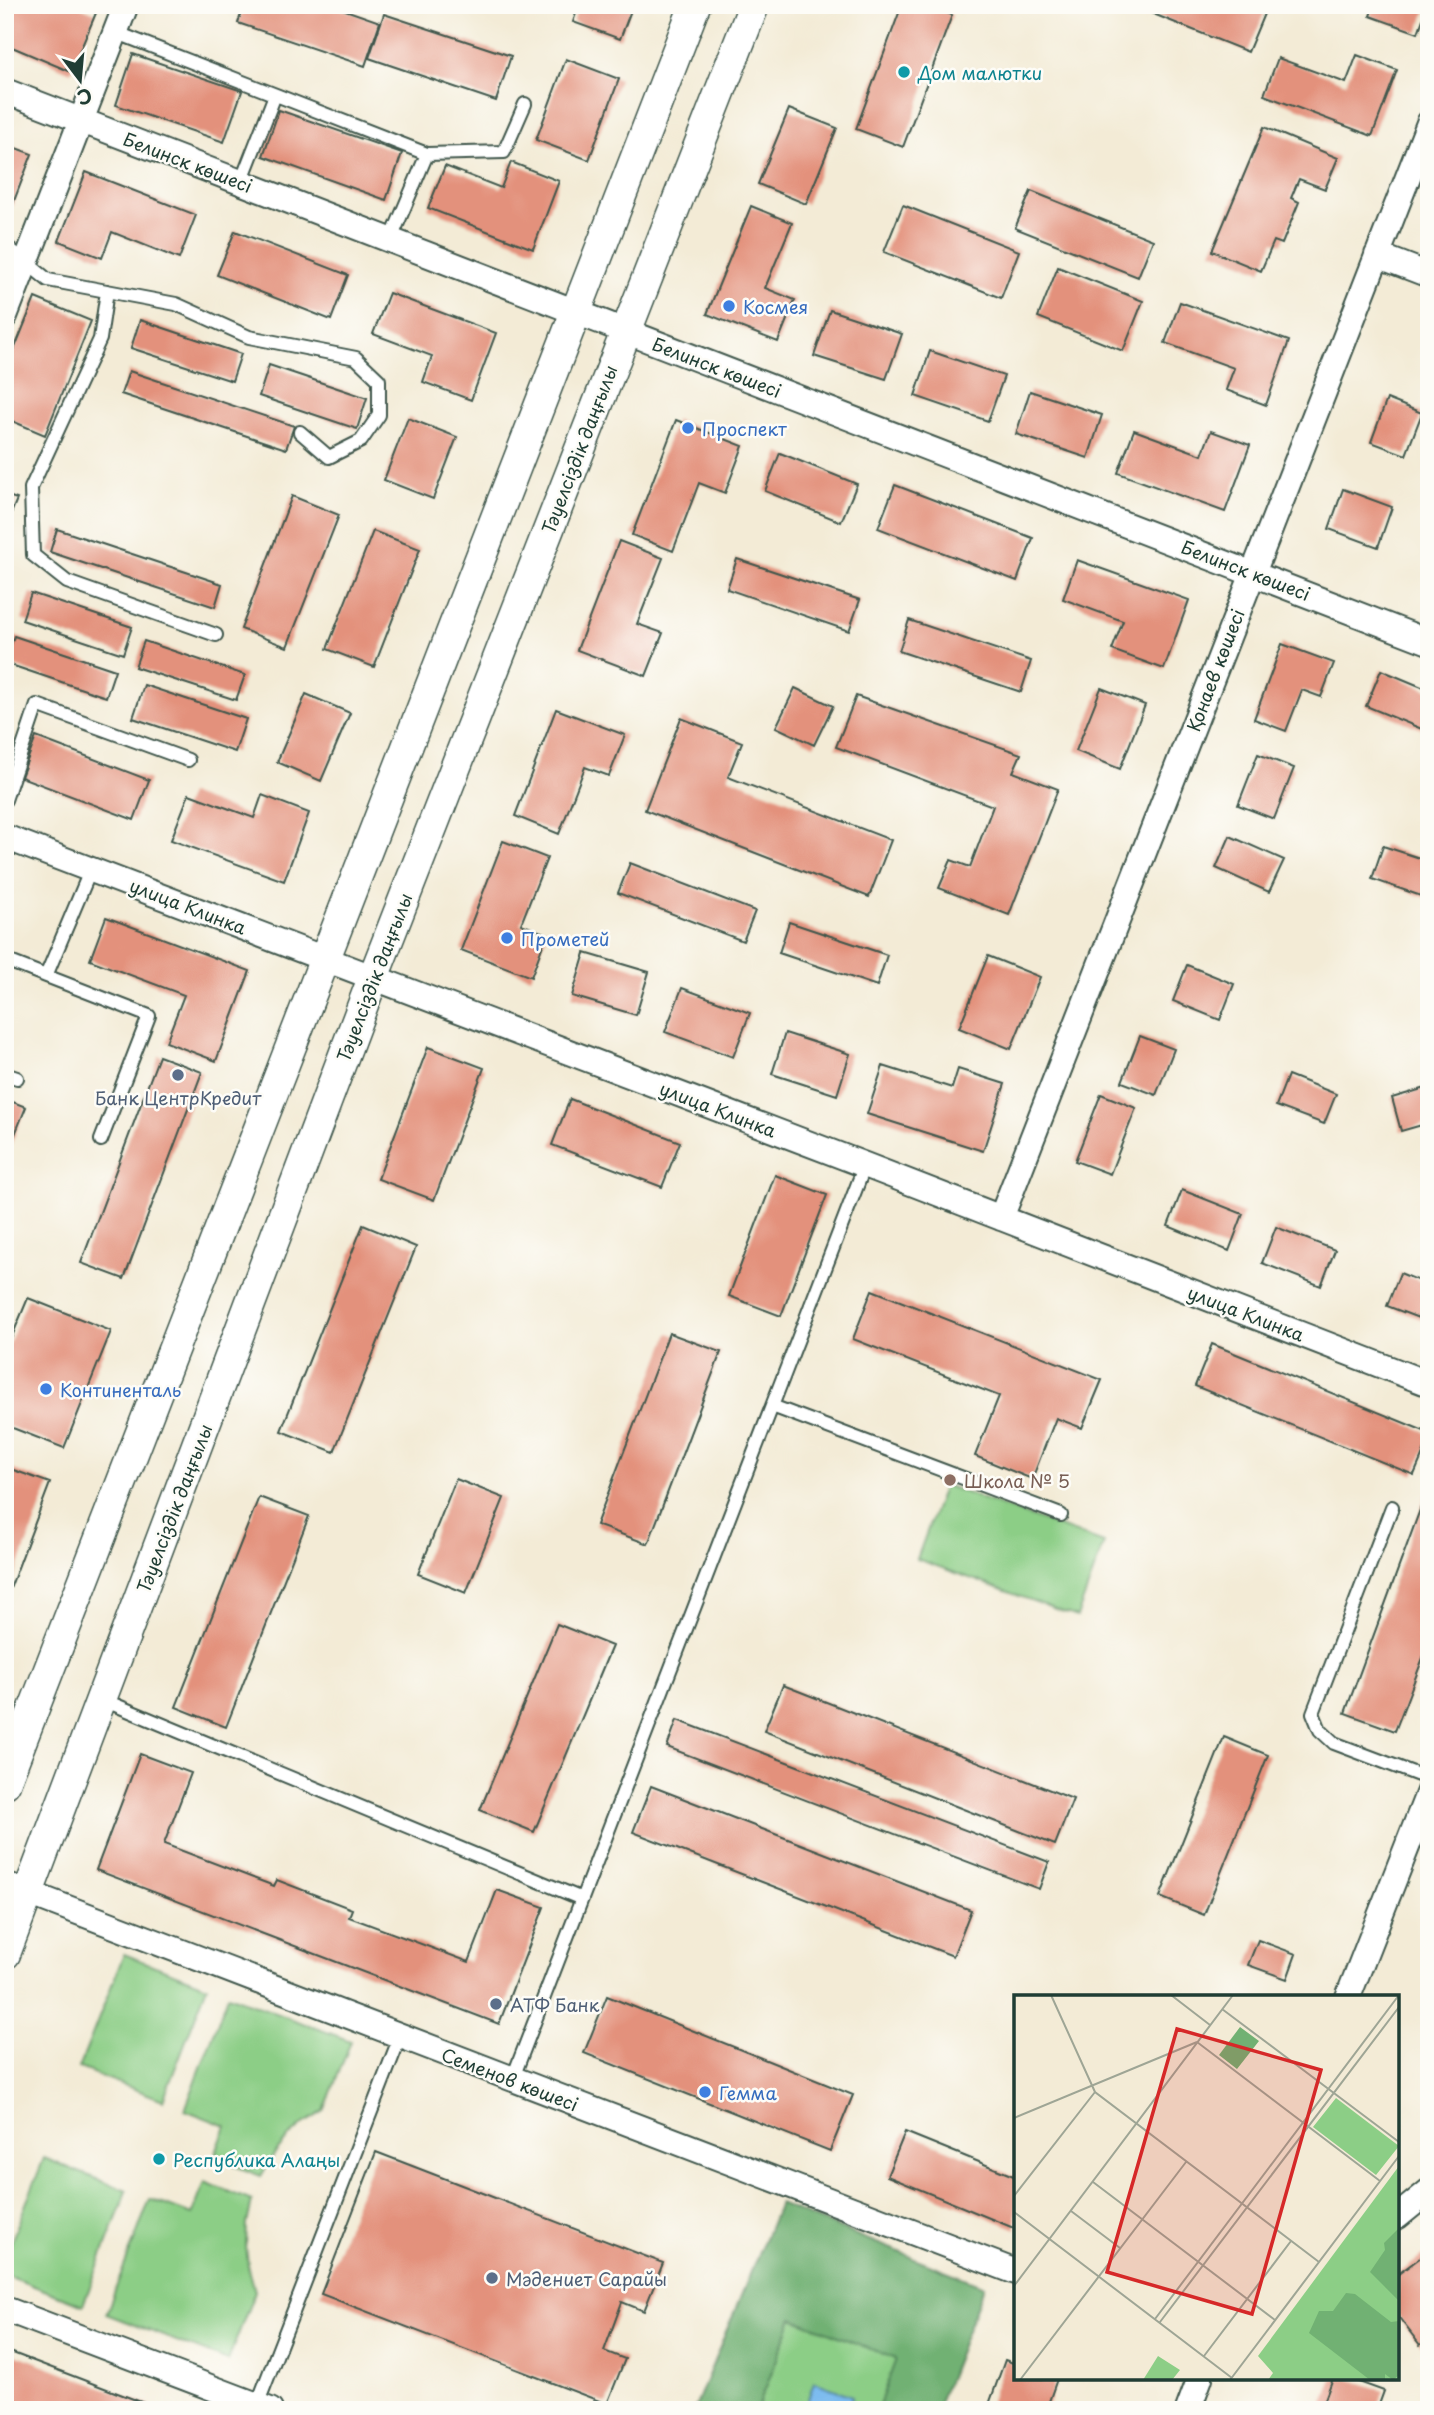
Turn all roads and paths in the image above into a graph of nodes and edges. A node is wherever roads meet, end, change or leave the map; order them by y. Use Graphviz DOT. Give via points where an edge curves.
graph roads {
  1 [pos="126,5"];
  2 [pos="695,5"];
  3 [pos="754,5"];
  4 [pos="115,32"];
  5 [pos="5,92"];
  6 [pos="275,95"];
  7 [pos="526,104"];
  8 [pos="81,120"];
  9 [pos="1429,123"];
  10 [pos="427,154"];
  11 [pos="241,182"];
  12 [pos="391,239"];
  13 [pos="5,245"];
  14 [pos="1377,255"];
  15 [pos="26,261"];
  16 [pos="1429,275"];
  17 [pos="107,291"];
  18 [pos="576,311"];
  19 [pos="5,316"];
  20 [pos="625,331"];
  21 [pos="300,432"];
  22 [pos="1253,572"];
  23 [pos="216,635"];
  24 [pos="1429,642"];
  25 [pos="188,760"];
  26 [pos="5,800"];
  27 [pos="5,837"];
  28 [pos="91,869"];
  29 [pos="325,958"];
  30 [pos="5,960"];
  31 [pos="46,976"];
  32 [pos="373,978"];
  33 [pos="101,1140"];
  34 [pos="864,1165"];
  35 [pos="1001,1218"];
  36 [pos="1429,1384"];
  37 [pos="772,1406"];
  38 [pos="1392,1507"];
  39 [pos="1061,1515"];
  40 [pos="102,1699"];
  41 [pos="1429,1779"];
  42 [pos="5,1783"];
  43 [pos="1429,1791"];
  44 [pos="17,1889"];
  45 [pos="582,1899"];
  46 [pos="5,1954"];
  47 [pos="1349,1995"];
  48 [pos="400,2037"];
  49 [pos="512,2080"];
  50 [pos="1429,2192"];
  51 [pos="1399,2215"];
  52 [pos="1014,2271"];
  53 [pos="5,2309"];
  54 [pos="1199,2380"];
  55 [pos="263,2407"];
  56 [pos="1188,2410"];
  1 -- 4 [label="street"];
  2 -- 18 [label="street"];
  3 -- 20 [label="street, Тәуелсіздік даңғылы"];
  4 -- 6 [label="lane"];
  4 -- 8 [label="street"];
  5 -- 8 [label="street, Белинск көшесі"];
  6 -- 10 [label="lane"];
  6 -- 11 [label="lane"];
  7 -- 10 [label="lane" via="504,152"];
  8 -- 11 [label="street, Белинск көшесі"];
  8 -- 15 [label="street"];
  9 -- 14 [label="street, Қонаев көшесі"];
  10 -- 12 [label="lane"];
  11 -- 12 [label="street, Белинск көшесі"];
  12 -- 18 [label="street, Белинск көшесі"];
  13 -- 15 [label="lane"];
  14 -- 16 [label="street"];
  14 -- 22 [label="street, Қонаев көшесі"];
  15 -- 17 [label="lane" via="48,280"];
  15 -- 19 [label="street"];
  17 -- 21 [label="lane" via="176,304 249,337 356,358 379,380 379,415 361,442 328,457"];
  17 -- 23 [label="lane" via="100,339 31,488 33,555 67,582"];
  18 -- 20 [label="street, Белинск көшесі"];
  18 -- 29 [label="street"];
  20 -- 22 [label="street, Белинск көшесі"];
  20 -- 32 [label="street, Тәуелсіздік даңғылы"];
  22 -- 24 [label="street, Белинск көшесі"];
  22 -- 35 [label="street, Қонаев көшесі"];
  25 -- 26 [label="lane" via="37,705"];
  27 -- 28 [label="street, улица Клинка"];
  28 -- 29 [label="street, улица Клинка"];
  28 -- 31 [label="lane"];
  29 -- 32 [label="street, улица Клинка"];
  29 -- 42 [label="street"];
  30 -- 31 [label="lane"];
  31 -- 33 [label="lane" via="149,1016"];
  32 -- 34 [label="street, улица Клинка"];
  32 -- 40 [label="street, Тәуелсіздік даңғылы"];
  34 -- 35 [label="street, улица Клинка"];
  34 -- 37 [label="lane"];
  35 -- 36 [label="street, улица Клинка"];
  37 -- 39 [label="lane"];
  37 -- 45 [label="lane"];
  38 -- 41 [label="lane" via="1313,1713 1320,1730 1334,1743"];
  40 -- 44 [label="street, Тәуелсіздік даңғылы"];
  40 -- 45 [label="lane"];
  43 -- 47 [label="street"];
  44 -- 46 [label="street, Тәуелсіздік даңғылы"];
  44 -- 48 [label="street, Семенов көшесі"];
  45 -- 49 [label="lane"];
  48 -- 49 [label="street, Семенов көшесі"];
  48 -- 55 [label="lane"];
  49 -- 52 [label="street, Семенов көшесі"];
  50 -- 51 [label="street"];
  53 -- 55 [label="street"];
  54 -- 56 [label="street"];
}
